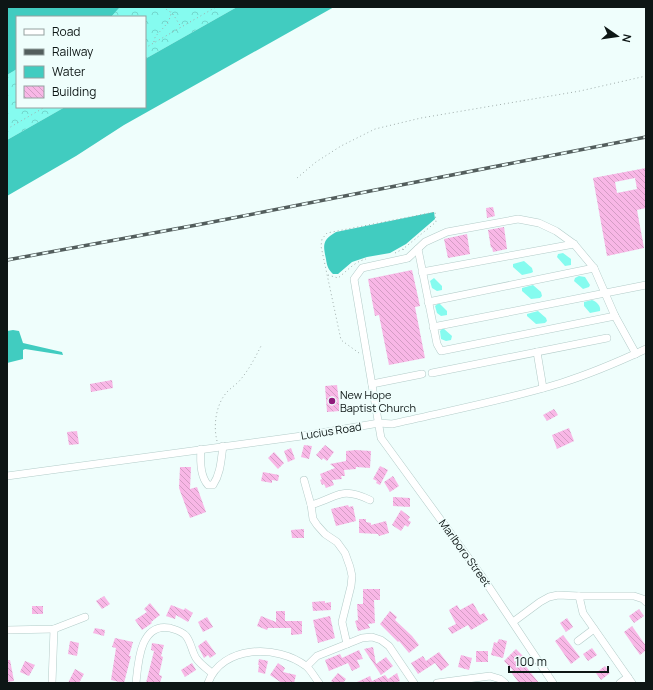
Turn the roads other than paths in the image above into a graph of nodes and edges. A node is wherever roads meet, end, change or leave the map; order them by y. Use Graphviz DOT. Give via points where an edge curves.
graph roads {
  1 [pos="574,244"];
  2 [pos="418,249"];
  3 [pos="594,268"];
  4 [pos="422,272"];
  5 [pos="646,285"];
  6 [pos="605,292"];
  7 [pos="428,302"];
  8 [pos="615,316"];
  9 [pos="433,327"];
  10 [pos="607,338"];
  11 [pos="646,349"];
  12 [pos="537,352"];
  13 [pos="636,354"];
  14 [pos="432,373"];
  15 [pos="422,374"];
  16 [pos="372,384"];
  17 [pos="543,388"];
  18 [pos="379,423"];
  19 [pos="221,446"];
  20 [pos="201,449"];
  21 [pos="7,476"];
  22 [pos="304,480"];
  23 [pos="370,500"];
  24 [pos="311,505"];
  25 [pos="579,596"];
  26 [pos="646,602"];
  27 [pos="84,617"];
  28 [pos="513,622"];
  29 [pos="54,628"];
  30 [pos="594,629"];
  31 [pos="7,630"];
  32 [pos="578,641"];
  33 [pos="347,644"];
  34 [pos="307,666"];
  35 [pos="212,673"];
  36 [pos="630,680"];
  37 [pos="52,683"];
  38 [pos="136,683"];
  39 [pos="208,683"];
  40 [pos="319,683"];
  41 [pos="414,683"];
  42 [pos="437,683"];
  43 [pos="505,683"];
  44 [pos="553,683"];
  45 [pos="620,683"];
  1 -- 2 [label="street" via="539,223 518,220 447,232 425,242"];
  1 -- 3 [label="street"];
  1 -- 4 [label="street"];
  2 -- 4 [label="street"];
  2 -- 16 [label="street, Marlboro Street" via="408,258 362,268 354,279"];
  3 -- 6 [label="street"];
  3 -- 7 [label="street"];
  4 -- 7 [label="street"];
  5 -- 6 [label="street"];
  6 -- 8 [label="street"];
  6 -- 9 [label="street"];
  7 -- 9 [label="street"];
  8 -- 9 [label="street" via="440,351"];
  8 -- 13 [label="street"];
  10 -- 12 [label="street"];
  11 -- 13 [label="street, Lucius Road"];
  12 -- 14 [label="street"];
  12 -- 17 [label="street"];
  13 -- 17 [label="street, Lucius Road"];
  15 -- 16 [label="street"];
  16 -- 18 [label="street, Marlboro Street"];
  17 -- 18 [label="street, Lucius Road" via="392,424"];
  18 -- 19 [label="street, Lucius Road"];
  18 -- 28 [label="street, Marlboro Street" via="381,438"];
  19 -- 20 [label="street, Lucius Road"];
  19 -- 20 [label="street" via="220,469 213,485 208,485 204,481"];
  20 -- 21 [label="street, Lucius Road"];
  22 -- 24 [label="street"];
  23 -- 24 [label="street" via="346,492"];
  24 -- 33 [label="street" via="313,519 325,534 338,542 350,567 351,586 342,622"];
  25 -- 26 [label="street" via="634,596"];
  25 -- 28 [label="street" via="549,597"];
  25 -- 30 [label="street" via="582,613"];
  27 -- 29 [label="street"];
  28 -- 44 [label="street, Marlboro Street"];
  29 -- 31 [label="street"];
  29 -- 37 [label="street"];
  30 -- 32 [label="street"];
  30 -- 36 [label="street"];
  33 -- 34 [label="street" via="317,656"];
  33 -- 41 [label="street" via="362,638 372,637 381,640 389,646"];
  34 -- 35 [label="street" via="283,654 252,652 239,654 227,660"];
  34 -- 40 [label="street"];
  35 -- 38 [label="street" via="197,660 186,636 179,631 162,628 147,635 143,642"];
  35 -- 39 [label="street"];
  36 -- 45 [label="street"];
  42 -- 43 [label="street" via="490,676"];
}
